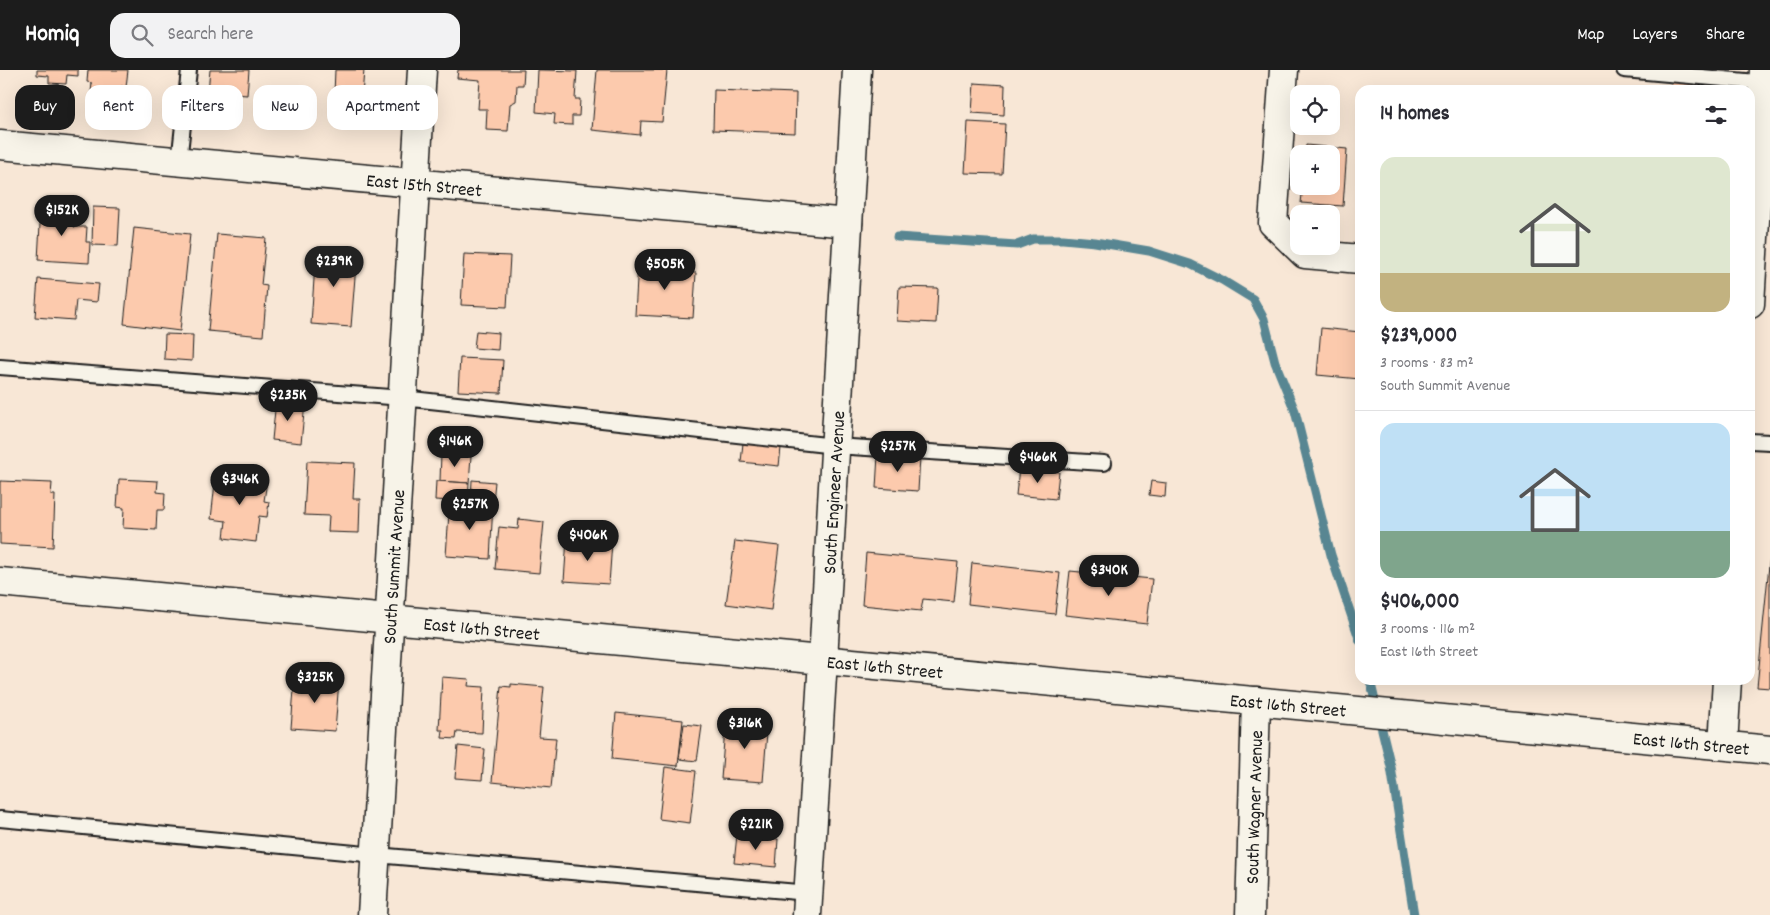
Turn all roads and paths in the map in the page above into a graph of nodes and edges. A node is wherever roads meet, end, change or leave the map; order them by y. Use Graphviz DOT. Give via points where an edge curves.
graph roads {
  1 [pos="189,70"];
  2 [pos="422,70"];
  3 [pos="857,70"];
  4 [pos="1284,70"];
  5 [pos="1624,70"];
  6 [pos="1765,79"];
  7 [pos="0,145"];
  8 [pos="180,162"];
  9 [pos="416,183"];
  10 [pos="848,223"];
  11 [pos="1755,224"];
  12 [pos="1355,259"];
  13 [pos="1755,296"];
  14 [pos="1770,298"];
  15 [pos="0,367"];
  16 [pos="403,398"];
  17 [pos="1755,441"];
  18 [pos="1770,442"];
  19 [pos="834,446"];
  20 [pos="1104,463"];
  21 [pos="0,582"];
  22 [pos="390,619"];
  23 [pos="823,660"];
  24 [pos="1727,685"];
  25 [pos="1256,701"];
  26 [pos="1723,745"];
  27 [pos="1770,750"];
  28 [pos="0,819"];
  29 [pos="376,855"];
  30 [pos="808,904"];
  31 [pos="372,915"];
  32 [pos="1250,915"];
  1 -- 8 [label="lane"];
  2 -- 9 [label="street, South Summit Avenue"];
  3 -- 10 [label="street, South Engineer Avenue"];
  4 -- 12 [label="street" via="1273,223 1305,254"];
  5 -- 6 [label="lane"];
  6 -- 11 [label="street"];
  7 -- 8 [label="street, East 15th Street"];
  8 -- 9 [label="street, East 15th Street"];
  9 -- 10 [label="street, East 15th Street"];
  9 -- 16 [label="street, South Summit Avenue"];
  10 -- 19 [label="street, South Engineer Avenue"];
  13 -- 14 [label="street"];
  15 -- 16 [label="lane"];
  16 -- 19 [label="lane"];
  16 -- 22 [label="street, South Summit Avenue"];
  17 -- 18 [label="lane"];
  19 -- 20 [label="lane"];
  19 -- 23 [label="street, South Engineer Avenue"];
  21 -- 22 [label="street, East 16th Street"];
  22 -- 23 [label="street, East 16th Street"];
  22 -- 29 [label="street, South Summit Avenue"];
  23 -- 25 [label="street, East 16th Street"];
  23 -- 30 [label="street, South Engineer Avenue"];
  24 -- 26 [label="street"];
  25 -- 26 [label="street, East 16th Street"];
  25 -- 32 [label="street, South Wagner Avenue"];
  26 -- 27 [label="street, East 16th Street"];
  28 -- 29 [label="lane"];
  29 -- 30 [label="lane"];
  29 -- 31 [label="street, South Summit Avenue"];
}
